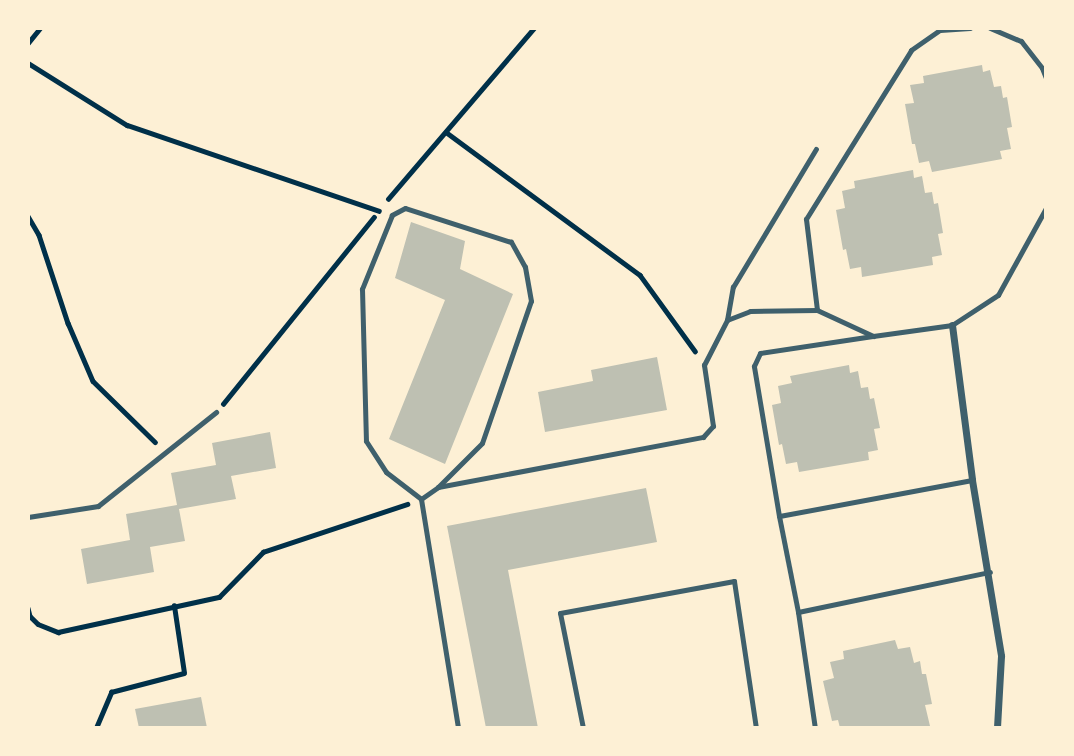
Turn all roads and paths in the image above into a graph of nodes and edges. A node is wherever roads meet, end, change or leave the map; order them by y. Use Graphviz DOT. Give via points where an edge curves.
graph roads {
  1 [pos="40,28"];
  2 [pos="534,28"];
  3 [pos="970,28"];
  4 [pos="989,28"];
  5 [pos="28,43"];
  6 [pos="28,63"];
  7 [pos="1046,78"];
  8 [pos="446,132"];
  9 [pos="816,149"];
  10 [pos="1046,208"];
  11 [pos="379,211"];
  12 [pos="28,216"];
  13 [pos="817,310"];
  14 [pos="727,320"];
  15 [pos="952,325"];
  16 [pos="873,336"];
  17 [pos="704,365"];
  18 [pos="216,412"];
  19 [pos="165,452"];
  20 [pos="972,480"];
  21 [pos="438,487"];
  22 [pos="421,499"];
  23 [pos="779,516"];
  24 [pos="28,517"];
  25 [pos="990,572"];
  26 [pos="174,606"];
  27 [pos="28,608"];
  28 [pos="798,612"];
  29 [pos="96,728"];
  30 [pos="458,728"];
  31 [pos="583,728"];
  32 [pos="756,728"];
  33 [pos="815,728"];
  34 [pos="997,728"];
  1 -- 5 [label="path"];
  2 -- 8 [label="path"];
  3 -- 13 [label="lane" via="940,30 911,50 806,219"];
  4 -- 7 [label="lane" via="1021,41"];
  6 -- 11 [label="path" via="127,125"];
  8 -- 11 [label="path"];
  8 -- 17 [label="path" via="640,275"];
  9 -- 14 [label="lane" via="733,287"];
  10 -- 15 [label="lane" via="998,295"];
  11 -- 18 [label="path"];
  12 -- 19 [label="path" via="93,382"];
  13 -- 14 [label="lane" via="750,311"];
  13 -- 16 [label="lane"];
  14 -- 17 [label="lane"];
  15 -- 16 [label="lane"];
  15 -- 20 [label="street"];
  16 -- 23 [label="lane" via="760,353 754,366"];
  17 -- 21 [label="lane" via="713,426 704,437"];
  18 -- 19 [label="lane"];
  19 -- 24 [label="lane" via="98,506"];
  20 -- 23 [label="lane"];
  20 -- 25 [label="street"];
  21 -- 22 [label="lane"];
  21 -- 22 [label="lane" via="482,443 531,301 525,267 511,242 405,208 393,215 362,289 366,441 386,472"];
  22 -- 26 [label="path" via="263,552 219,597"];
  22 -- 30 [label="lane"];
  23 -- 28 [label="lane"];
  25 -- 28 [label="lane"];
  25 -- 34 [label="street" via="1001,656"];
  26 -- 27 [label="path" via="58,632 38,624"];
  26 -- 29 [label="path" via="184,673 111,692"];
  28 -- 33 [label="lane"];
  31 -- 32 [label="lane" via="560,613 734,580"];
}
